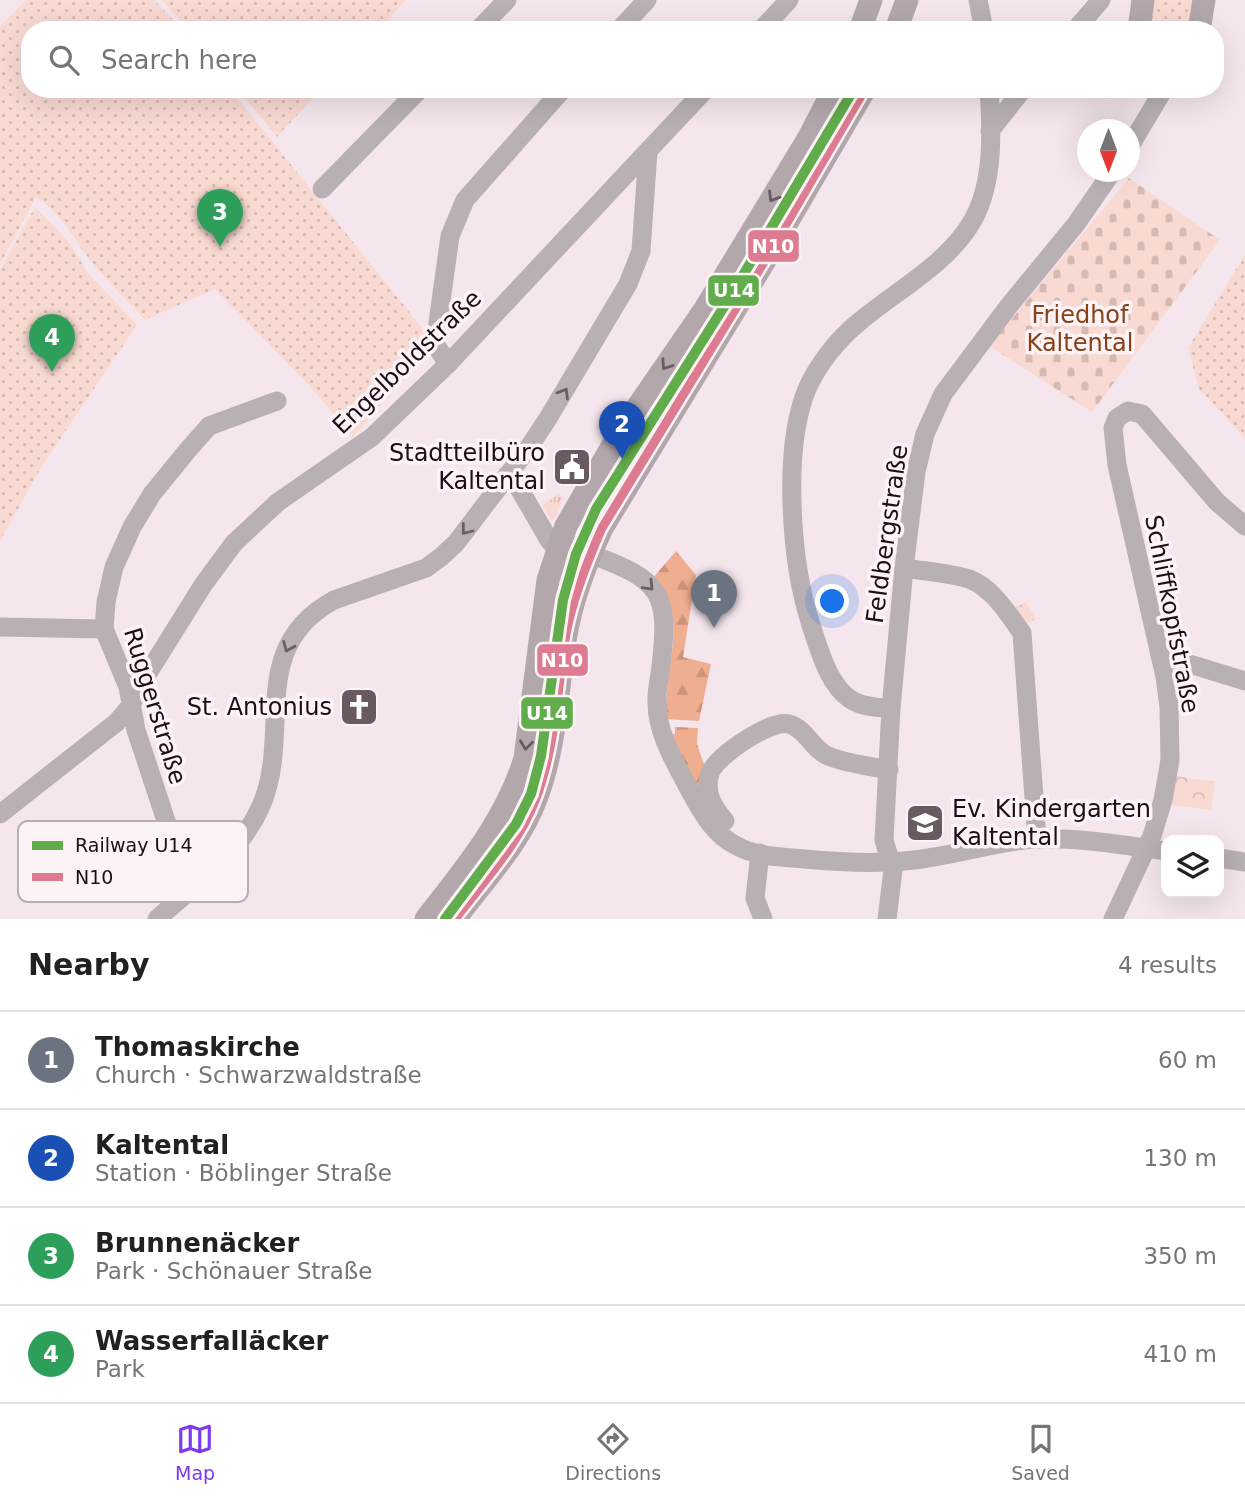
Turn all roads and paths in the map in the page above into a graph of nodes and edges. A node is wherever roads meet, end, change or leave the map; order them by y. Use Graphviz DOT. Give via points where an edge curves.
graph roads {
  1 [pos="507,0"];
  2 [pos="647,0"];
  3 [pos="789,0"];
  4 [pos="871,0"];
  5 [pos="907,0"];
  6 [pos="978,0"];
  7 [pos="1143,0"];
  8 [pos="1204,0"];
  9 [pos="1095,2"];
  10 [pos="487,21"];
  11 [pos="627,21"];
  12 [pos="769,21"];
  13 [pos="863,21"];
  14 [pos="899,21"];
  15 [pos="982,21"];
  16 [pos="1081,21"];
  17 [pos="1140,21"];
  18 [pos="1200,21"];
  19 [pos="411,98"];
  20 [pos="555,98"];
  21 [pos="698,98"];
  22 [pos="829,98"];
  23 [pos="860,98"];
  24 [pos="989,98"];
  25 [pos="1016,98"];
  26 [pos="1157,98"];
  27 [pos="1140,130"];
  28 [pos="990,131"];
  29 [pos="648,151"];
  30 [pos="1105,182"];
  31 [pos="322,189"];
  32 [pos="448,363"];
  33 [pos="277,401"];
  34 [pos="507,475"];
  35 [pos="1245,526"];
  36 [pos="560,542"];
  37 [pos="590,554"];
  38 [pos="904,568"];
  39 [pos="548,580"];
  40 [pos="578,581"];
  41 [pos="104,629"];
  42 [pos="1,631"];
  43 [pos="1160,655"];
  44 [pos="1245,681"];
  45 [pos="131,705"];
  46 [pos="891,708"];
  47 [pos="889,770"];
  48 [pos="0,814"];
  49 [pos="166,821"];
  50 [pos="248,830"];
  51 [pos="1037,839"];
  52 [pos="738,847"];
  53 [pos="1145,848"];
  54 [pos="1161,850"];
  55 [pos="760,853"];
  56 [pos="1224,859"];
  57 [pos="890,861"];
  58 [pos="1245,862"];
  59 [pos="176,902"];
  60 [pos="157,919"];
  61 [pos="426,919"];
  62 [pos="455,919"];
  63 [pos="763,919"];
  64 [pos="887,919"];
  65 [pos="1113,919"];
  1 -- 10 [label="street"];
  2 -- 11 [label="street"];
  3 -- 12 [label="street"];
  4 -- 13 [label="main road"];
  5 -- 14 [label="main road"];
  6 -- 15 [label="street"];
  7 -- 17 [label="main road"];
  8 -- 18 [label="main road"];
  9 -- 16 [label="street"];
  19 -- 31 [label="street"];
  20 -- 32 [label="street" via="465,200 454,224 435,344"];
  21 -- 29 [label="street, Engelboldstraße"];
  22 -- 36 [label="main road, one-way" via="705,309 621,431"];
  23 -- 37 [label="main road"];
  24 -- 28 [label="street"];
  25 -- 28 [label="street"];
  26 -- 27 [label="street"];
  28 -- 46 [label="street" via="984,191 973,219 942,258 857,323 833,348 807,388 796,440 792,479 798,569 820,651 833,679 851,700"];
  29 -- 32 [label="street, Engelboldstraße"];
  34 -- 29 [label="street, one-way" via="547,420 628,284 641,251"];
  30 -- 38 [label="street, Feldbergstraße" via="933,413 918,463"];
  32 -- 45 [label="street, Engelboldstraße" via="372,437 278,502 234,543 203,585"];
  33 -- 41 [label="street, Ruggerstraße" via="209,426 152,494 114,567"];
  34 -- 36 [label="street"];
  34 -- 50 [label="street, one-way" via="456,543 426,568 334,600 299,625 279,674 273,763 262,803"];
  35 -- 43 [label="street, Schliffkopfstraße" via="1217,502 1142,414 1128,411 1116,418 1117,465"];
  36 -- 37 [label="street" via="583,557"];
  36 -- 39 [label="main road"];
  36 -- 40 [label="street"];
  37 -- 40 [label="main road"];
  37 -- 52 [label="street, one-way" via="634,573 658,596 666,626 657,702 663,733 700,809 721,836"];
  38 -- 46 [label="street, Feldbergstraße"];
  38 -- 51 [label="street" via="969,579 1002,606 1022,633"];
  39 -- 40 [label="street" via="564,573"];
  39 -- 61 [label="main road, one-way" via="517,784 499,819"];
  40 -- 62 [label="main road" via="536,801 515,839"];
  41 -- 42 [label="street"];
  41 -- 45 [label="street, Ruggerstraße"];
  43 -- 44 [label="street"];
  43 -- 53 [label="street, Schliffkopfstraße" via="1169,707 1170,760 1158,819"];
  45 -- 48 [label="street, Engelboldstraße" via="117,722"];
  45 -- 49 [label="street, Ruggerstraße"];
  46 -- 47 [label="street, Feldbergstraße"];
  47 -- 52 [label="street" via="826,755 788,723 769,727 736,747 711,770 712,805 731,828"];
  47 -- 57 [label="street, Feldbergstraße" via="884,840"];
  51 -- 53 [label="street"];
  51 -- 57 [label="street"];
  52 -- 55 [label="street"];
  53 -- 54 [label="street"];
  53 -- 65 [label="street, Schliffkopfstraße"];
  55 -- 57 [label="street" via="832,861"];
  55 -- 63 [label="street" via="755,898"];
  56 -- 58 [label="street"];
  57 -- 64 [label="street, Feldbergstraße"];
  59 -- 60 [label="street"];
}
